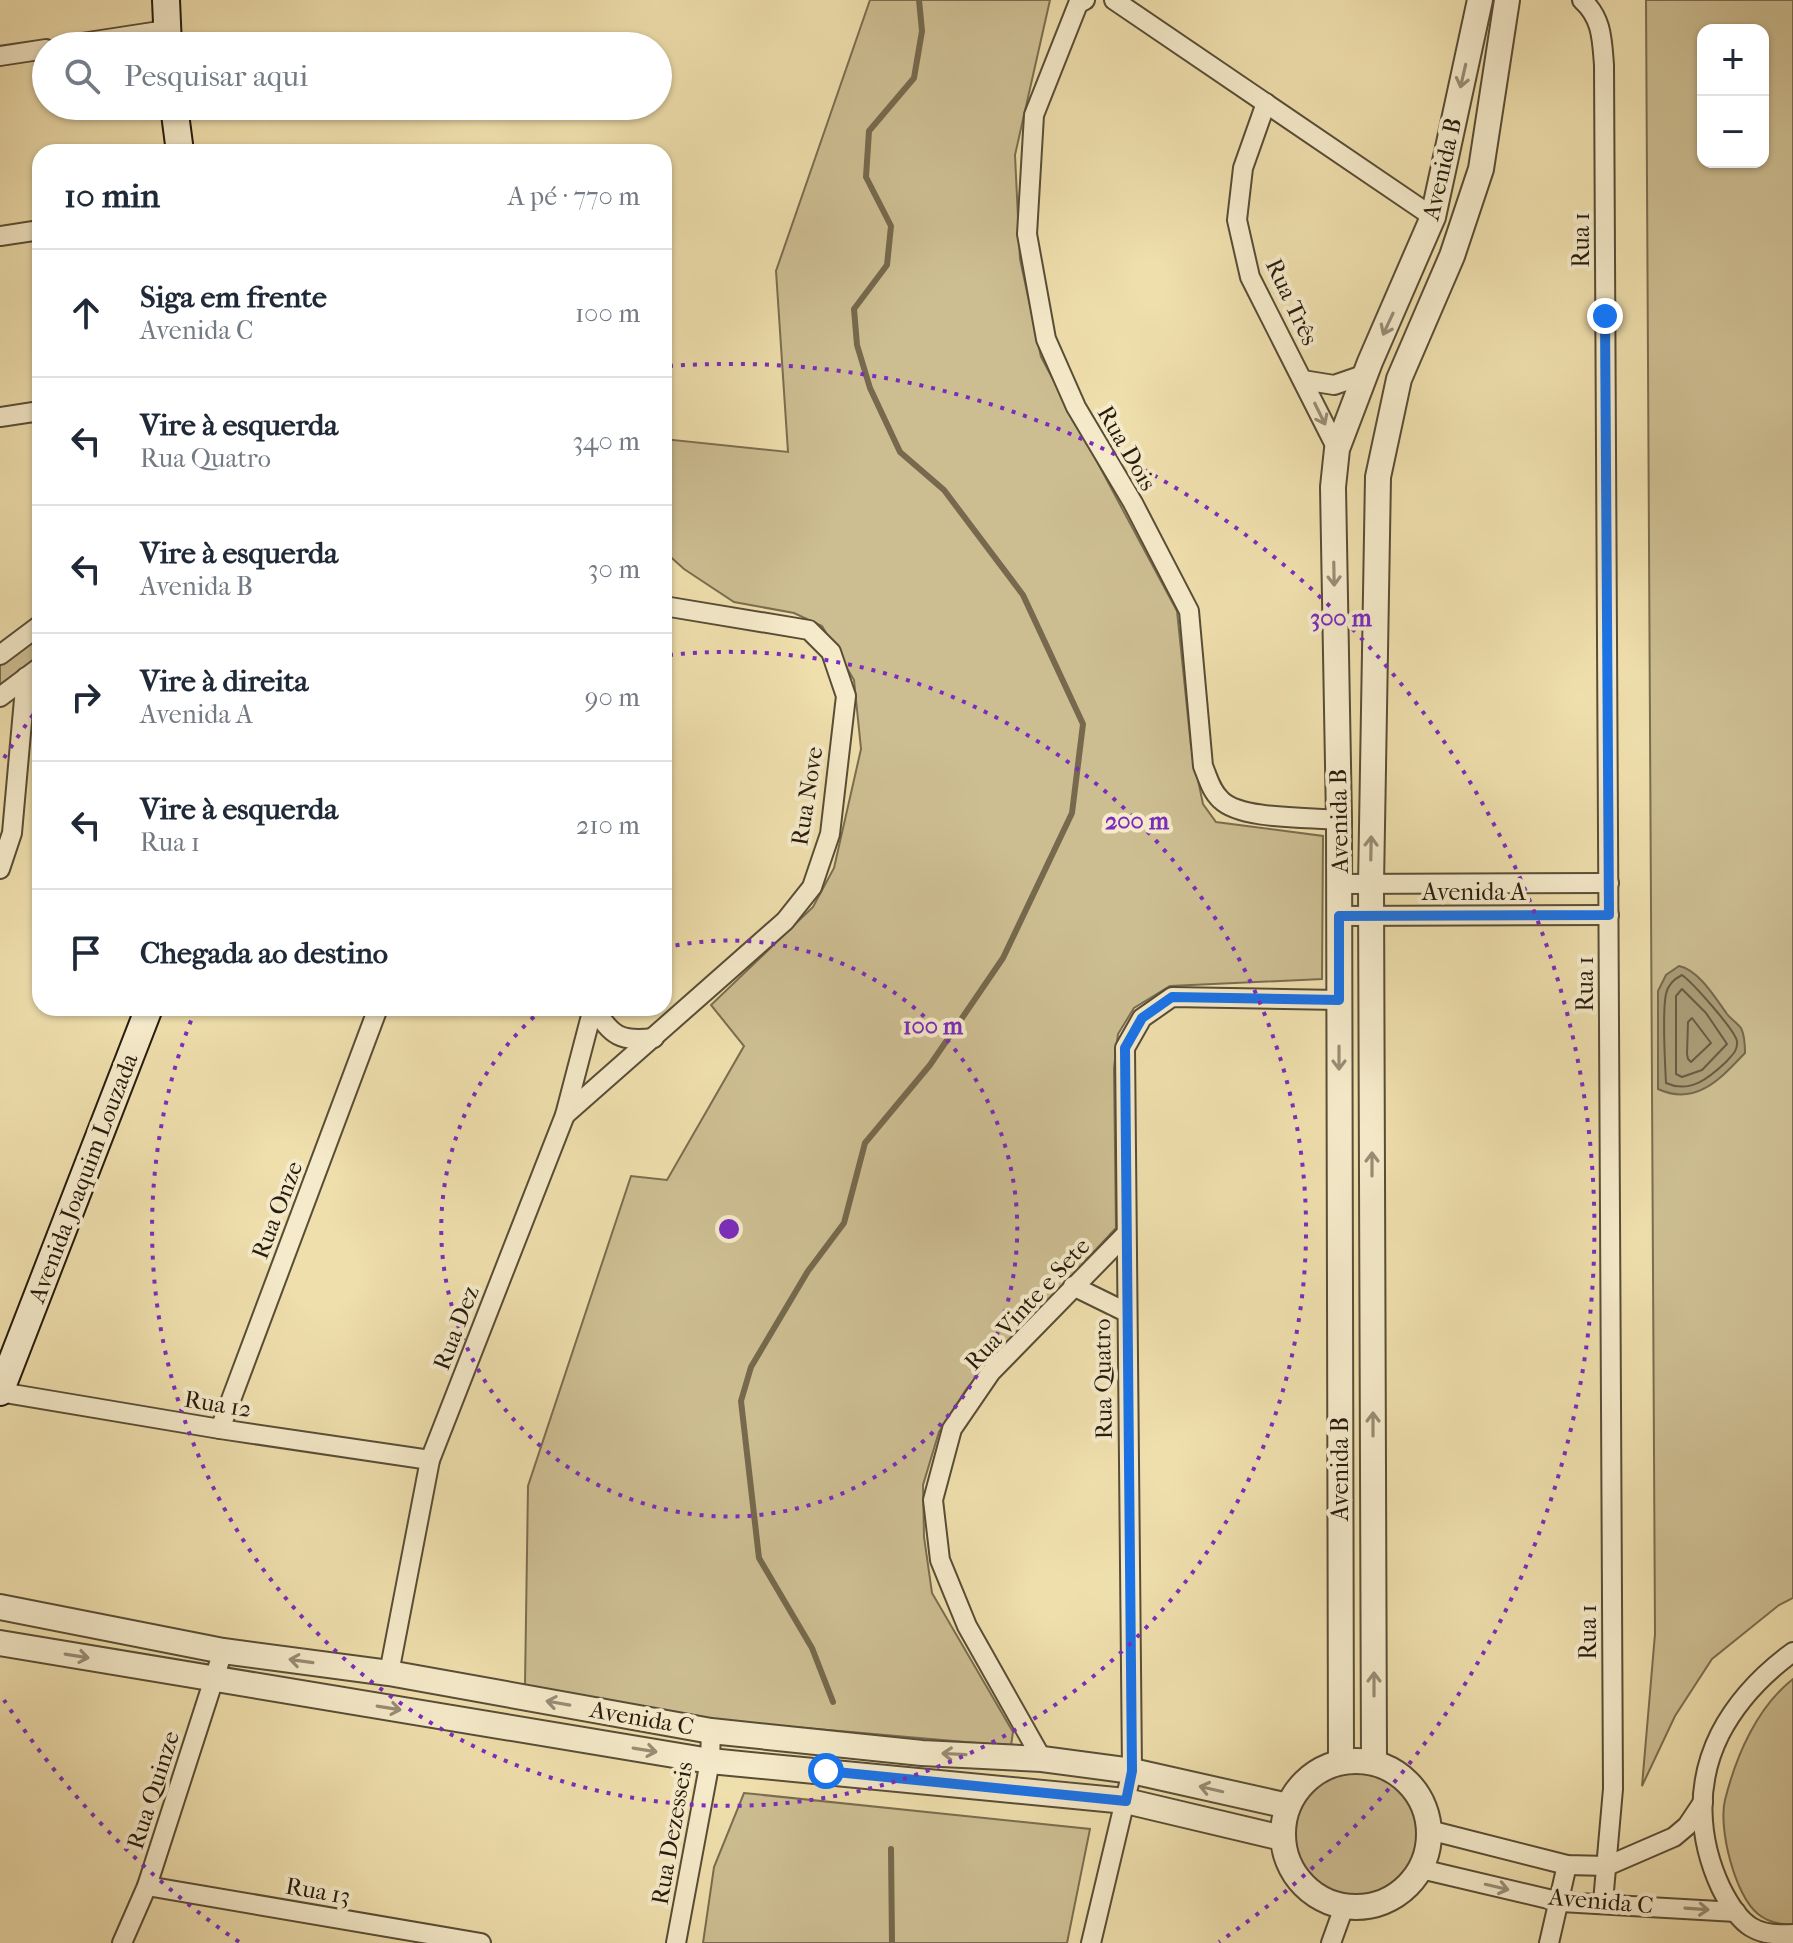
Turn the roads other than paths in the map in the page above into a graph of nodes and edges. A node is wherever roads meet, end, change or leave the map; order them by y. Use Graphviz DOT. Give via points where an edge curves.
graph roads {
  1 [pos="166,0"];
  2 [pos="1085,0"];
  3 [pos="1114,0"];
  4 [pos="1480,0"];
  5 [pos="1582,0"];
  6 [pos="1510,2"];
  7 [pos="167,32"];
  8 [pos="32,51"];
  9 [pos="0,56"];
  10 [pos="1266,103"];
  11 [pos="176,120"];
  12 [pos="179,144"];
  13 [pos="1433,217"];
  14 [pos="32,231"];
  15 [pos="0,236"];
  16 [pos="1366,374"];
  17 [pos="1303,380"];
  18 [pos="32,412"];
  19 [pos="0,417"];
  20 [pos="1337,449"];
  21 [pos="672,607"];
  22 [pos="32,631"];
  23 [pos="0,655"];
  24 [pos="32,673"];
  25 [pos="32,680"];
  26 [pos="0,697"];
  27 [pos="1339,820"];
  28 [pos="0,869"];
  29 [pos="1609,883"];
  30 [pos="1339,884"];
  31 [pos="1371,885"];
  32 [pos="1609,915"];
  33 [pos="1339,916"];
  34 [pos="1371,917"];
  35 [pos="1339,1000"];
  36 [pos="146,1016"];
  37 [pos="375,1016"];
  38 [pos="591,1016"];
  39 [pos="600,1016"];
  40 [pos="654,1038"];
  41 [pos="565,1115"];
  42 [pos="1125,1235"];
  43 [pos="1073,1286"];
  44 [pos="1126,1312"];
  45 [pos="0,1392"];
  46 [pos="220,1429"];
  47 [pos="430,1460"];
  48 [pos="0,1607"];
  49 [pos="0,1643"];
  50 [pos="223,1651"];
  51 [pos="1793,1652"];
  52 [pos="389,1673"];
  53 [pos="214,1679"];
  54 [pos="711,1731"];
  55 [pos="1042,1759"];
  56 [pos="710,1761"];
  57 [pos="1341,1762"];
  58 [pos="1374,1762"];
  59 [pos="1132,1771"];
  60 [pos="1126,1801"];
  61 [pos="1703,1802"];
  62 [pos="1288,1806"];
  63 [pos="1429,1830"];
  64 [pos="1282,1838"];
  65 [pos="1567,1865"];
  66 [pos="1607,1866"];
  67 [pos="1421,1869"];
  68 [pos="147,1886"];
  69 [pos="1561,1902"];
  70 [pos="1603,1902"];
  71 [pos="1344,1907"];
  72 [pos="1736,1912"];
  73 [pos="1793,1934"];
  74 [pos="122,1943"];
  75 [pos="481,1943"];
  76 [pos="676,1943"];
  77 [pos="1091,1943"];
  78 [pos="1331,1943"];
  79 [pos="1549,1943"];
  1 -- 7 [label="main road"];
  2 -- 27 [label="street, Rua Dois" via="1078,4 1034,115 1027,234 1046,339 1076,407 1189,611 1203,766 1210,786 1222,802 1245,812"];
  3 -- 10 [label="street"];
  4 -- 13 [label="street, Avenida B, one-way"];
  5 -- 29 [label="street, Rua 1" via="1601,28 1604,65"];
  31 -- 6 [label="street, Avenida B, one-way" via="1378,477 1399,379 1452,256 1481,169"];
  8 -- 9 [label="street"];
  10 -- 13 [label="street"];
  10 -- 17 [label="street, Rua Três" via="1243,168 1237,220 1250,277"];
  11 -- 12 [label="main road"];
  13 -- 16 [label="street, Avenida B, one-way"];
  14 -- 15 [label="street"];
  16 -- 17 [label="street, Rua Três" via="1334,385"];
  16 -- 20 [label="street, Avenida B"];
  17 -- 20 [label="street, Rua Três, one-way"];
  18 -- 19 [label="street"];
  20 -- 27 [label="street, Avenida B, one-way" via="1333,487"];
  21 -- 40 [label="street, Rua Nove" via="809,630 831,652 846,696 830,834 812,887 785,921"];
  22 -- 23 [label="street"];
  24 -- 26 [label="street"];
  25 -- 28 [label="street" via="12,833"];
  27 -- 30 [label="street, Avenida B"];
  29 -- 31 [label="street, Avenida A"];
  29 -- 32 [label="street, Rua 1"];
  30 -- 31 [label="street, Avenida A"];
  30 -- 33 [label="street, Avenida B"];
  31 -- 34 [label="street, Avenida B"];
  32 -- 34 [label="street, Avenida A"];
  32 -- 66 [label="street, Rua 1" via="1613,1789"];
  33 -- 34 [label="street, Avenida A"];
  33 -- 35 [label="street, Avenida B"];
  58 -- 34 [label="street, Avenida B, one-way"];
  35 -- 42 [label="street, Rua Quatro" via="1172,997 1142,1018 1125,1048"];
  35 -- 57 [label="street, Avenida B, one-way"];
  36 -- 45 [label="main road, Avenida Joaquim Louzada"];
  37 -- 46 [label="street, Rua Onze"];
  38 -- 41 [label="street, Rua Dez"];
  39 -- 40 [label="street" via="616,1036 632,1041"];
  40 -- 41 [label="street, Rua Nove"];
  41 -- 47 [label="street, Rua Dez"];
  42 -- 43 [label="street, Rua Vinte e Sete"];
  42 -- 44 [label="street, Rua Quatro"];
  43 -- 44 [label="street"];
  43 -- 55 [label="street, Rua Vinte e Sete" via="991,1372 952,1429 933,1500 940,1560 967,1626"];
  44 -- 59 [label="street, Rua Quatro"];
  45 -- 46 [label="street, Rua 12"];
  46 -- 47 [label="street, Rua 12"];
  47 -- 52 [label="street, Rua Dez"];
  48 -- 50 [label="street, Avenida C"];
  49 -- 53 [label="street, Avenida C, one-way"];
  52 -- 50 [label="street, Avenida C, one-way"];
  50 -- 53 [label="street, Rua Quinze"];
  51 -- 61 [label="street" via="1755,1684 1719,1736"];
  54 -- 52 [label="street, Avenida C, one-way"];
  53 -- 56 [label="street, Avenida C, one-way"];
  53 -- 68 [label="street, Rua Quinze"];
  55 -- 54 [label="street, Avenida C, one-way" via="922,1753"];
  54 -- 56 [label="street, Rua Dezesseis"];
  55 -- 59 [label="street, Avenida C"];
  56 -- 60 [label="street, Avenida C"];
  56 -- 76 [label="street, Rua Dezesseis"];
  57 -- 58 [label="street"];
  57 -- 62 [label="street" via="1300,1785"];
  58 -- 63 [label="street" via="1413,1787 1425,1807"];
  59 -- 60 [label="street, Rua Quatro"];
  62 -- 59 [label="street, Avenida C, one-way"];
  60 -- 64 [label="street, Avenida C"];
  60 -- 77 [label="street, Rua Quatro"];
  61 -- 66 [label="street, Avenida C" via="1674,1837"];
  61 -- 72 [label="street" via="1712,1868"];
  62 -- 64 [label="street"];
  63 -- 65 [label="street, Avenida C"];
  63 -- 67 [label="street"];
  64 -- 71 [label="street" via="1287,1862 1300,1884 1320,1899"];
  65 -- 66 [label="street, Avenida C"];
  65 -- 69 [label="street"];
  66 -- 70 [label="street, Rua 1"];
  67 -- 69 [label="street, Avenida C, one-way"];
  67 -- 71 [label="street" via="1388,1900"];
  68 -- 74 [label="street, Rua Quinze"];
  68 -- 75 [label="street, Rua 13"];
  69 -- 70 [label="street, Avenida C"];
  69 -- 79 [label="street"];
  70 -- 72 [label="street, Avenida C, one-way"];
  71 -- 78 [label="street"];
  72 -- 73 [label="street" via="1751,1927"];
}
